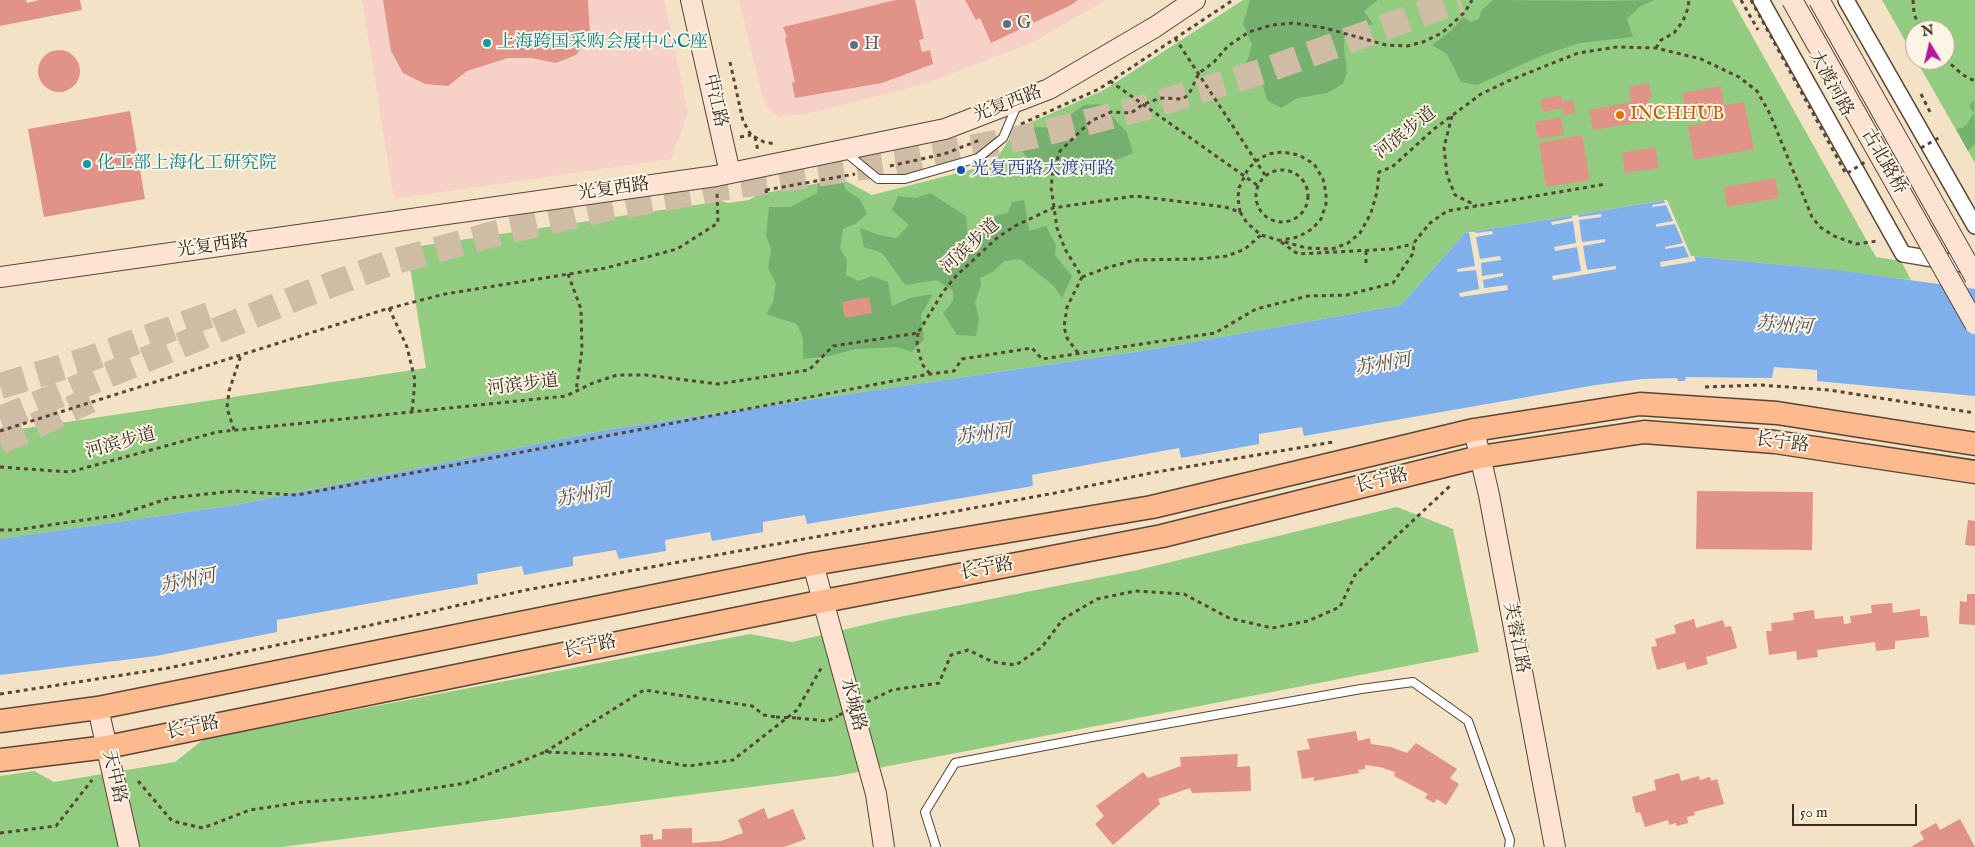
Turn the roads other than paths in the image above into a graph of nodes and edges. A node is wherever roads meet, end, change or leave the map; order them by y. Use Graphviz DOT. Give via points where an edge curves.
graph roads {
  1 [pos="691,0"];
  2 [pos="1195,0"];
  3 [pos="1761,0"];
  4 [pos="1792,0"];
  5 [pos="1818,0"];
  6 [pos="1846,0"];
  7 [pos="1019,100"];
  8 [pos="844,151"];
  9 [pos="723,175"];
  10 [pos="1975,226"];
  11 [pos="1975,266"];
  12 [pos="1975,276"];
  13 [pos="0,277"];
  14 [pos="1975,324"];
  15 [pos="1474,430"];
  16 [pos="1975,444"];
  17 [pos="1480,457"];
  18 [pos="1975,472"];
  19 [pos="813,564"];
  20 [pos="824,601"];
  21 [pos="98,708"];
  22 [pos="0,721"];
  23 [pos="107,747"];
  24 [pos="0,760"];
  25 [pos="129,847"];
  26 [pos="884,847"];
  27 [pos="936,847"];
  28 [pos="1509,847"];
  29 [pos="1555,847"];
  1 -- 9 [label="street, 中江路"];
  2 -- 7 [label="street, 光复西路" via="1049,89"];
  3 -- 11 [label="street, 大渡河路" via="1903,254"];
  4 -- 14 [label="street, 古北路桥, bridge"];
  5 -- 12 [label="street, 古北路桥, bridge"];
  6 -- 10 [label="street"];
  7 -- 8 [label="street, 光复西路" via="945,129"];
  7 -- 8 [label="lane" via="1003,138 978,158 905,179 878,179"];
  8 -- 9 [label="street, 光复西路"];
  9 -- 13 [label="street, 光复西路"];
  15 -- 16 [label="main road, 长宁路" via="1640,404 1777,413"];
  15 -- 17 [label="street, 芙蓉江路"];
  15 -- 19 [label="main road, 长宁路" via="1152,507"];
  17 -- 18 [label="main road, 长宁路" via="1644,432 1775,442"];
  17 -- 20 [label="main road, 长宁路" via="1162,536"];
  17 -- 29 [label="street, 芙蓉江路"];
  19 -- 20 [label="street, 水城路"];
  19 -- 21 [label="main road, 长宁路"];
  20 -- 23 [label="main road, 长宁路"];
  20 -- 26 [label="street, 水城路" via="876,794"];
  21 -- 22 [label="main road, 长宁路"];
  21 -- 23 [label="street, 天中路"];
  23 -- 24 [label="main road, 长宁路"];
  23 -- 25 [label="street, 天中路"];
  27 -- 28 [label="lane" via="925,812 955,763 1092,736 1413,682 1468,721 1510,840"];
}
